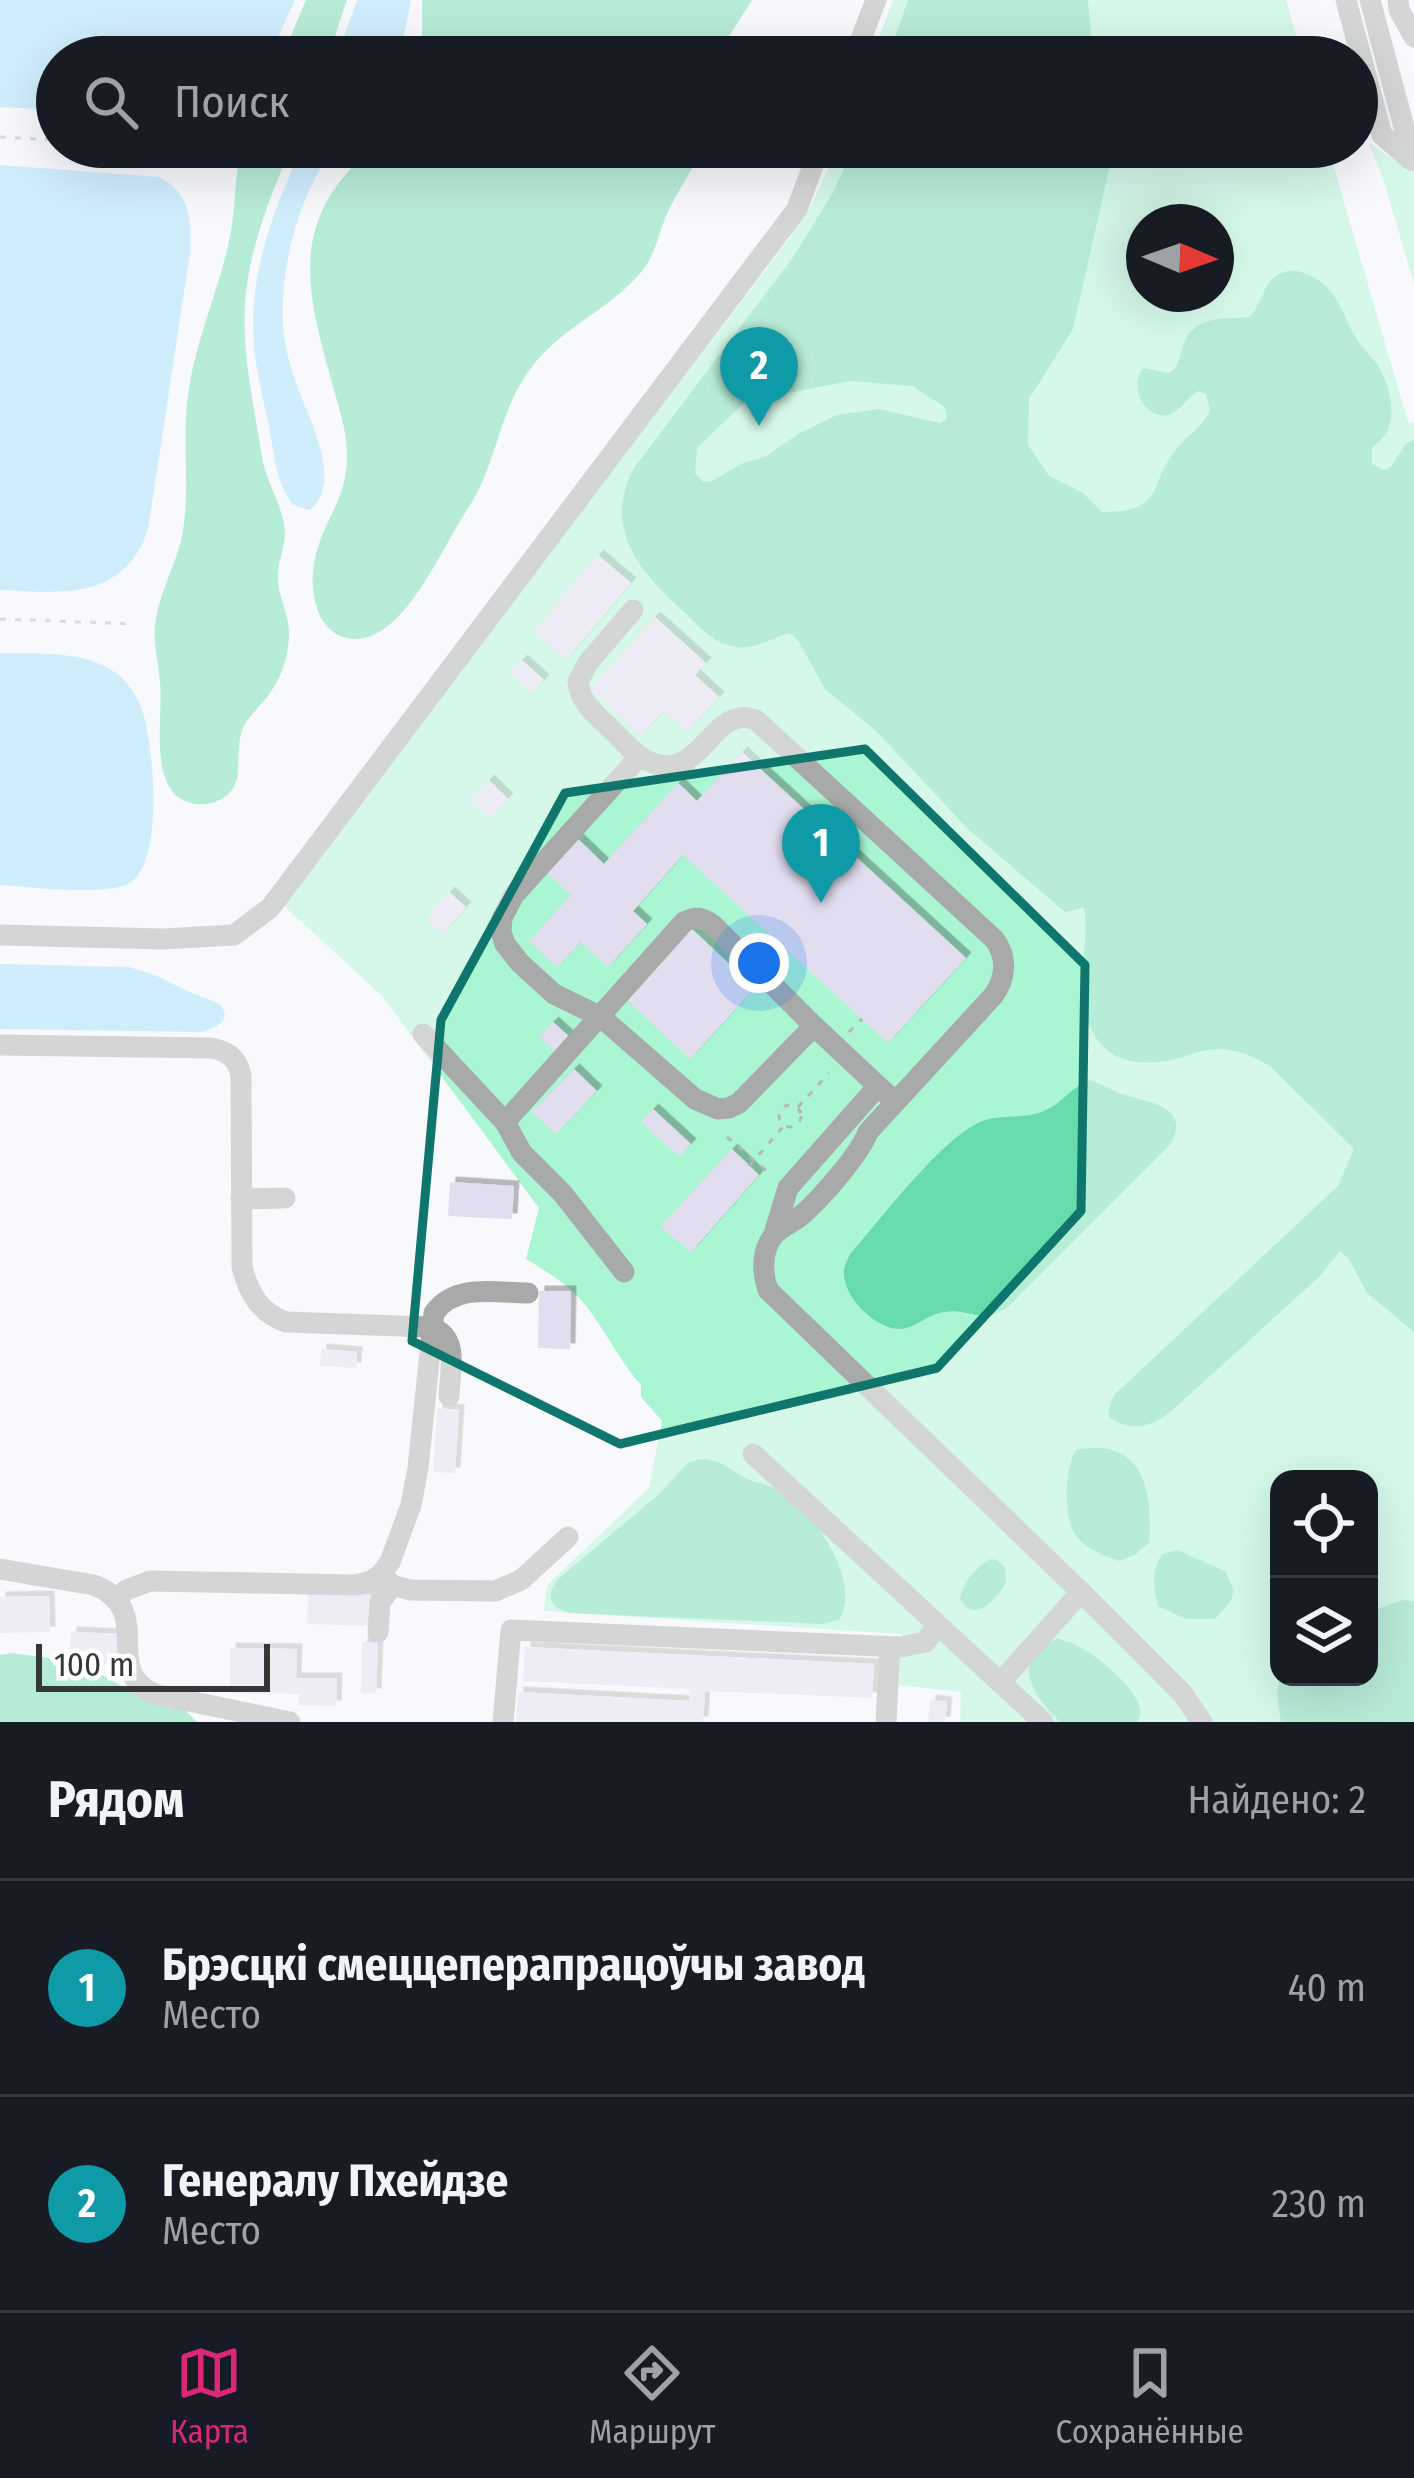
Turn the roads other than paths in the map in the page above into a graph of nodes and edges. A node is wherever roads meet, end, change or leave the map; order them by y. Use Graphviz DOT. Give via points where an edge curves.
graph roads {
  1 [pos="876,0"];
  2 [pos="1346,0"];
  3 [pos="1370,0"];
  4 [pos="1397,0"];
  5 [pos="1407,0"];
  6 [pos="1414,16"];
  7 [pos="862,36"];
  8 [pos="1356,36"];
  9 [pos="1414,37"];
  10 [pos="1378,119"];
  11 [pos="1412,160"];
  12 [pos="812,168"];
  13 [pos="633,610"];
  14 [pos="640,756"];
  15 [pos="0,935"];
  16 [pos="601,1017"];
  17 [pos="814,1026"];
  18 [pos="423,1034"];
  19 [pos="0,1045"];
  20 [pos="878,1086"];
  21 [pos="895,1102"];
  22 [pos="505,1122"];
  23 [pos="241,1198"];
  24 [pos="284,1198"];
  25 [pos="774,1234"];
  26 [pos="624,1272"];
  27 [pos="528,1293"];
  28 [pos="430,1327"];
  29 [pos="448,1396"];
  30 [pos="753,1454"];
  31 [pos="568,1537"];
  32 [pos="0,1569"];
  33 [pos="387,1579"];
  34 [pos="1081,1592"];
  35 [pos="116,1599"];
  36 [pos="938,1625"];
  37 [pos="378,1632"];
  38 [pos="890,1647"];
  39 [pos="1000,1683"];
  40 [pos="290,1722"];
  41 [pos="503,1722"];
  42 [pos="886,1722"];
  43 [pos="1042,1722"];
  44 [pos="1202,1722"];
  1 -- 7 [label="lane"];
  2 -- 8 [label="lane"];
  3 -- 11 [label="lane"];
  4 -- 9 [label="lane"];
  5 -- 6 [label="lane"];
  10 -- 11 [label="lane" via="1382,134"];
  12 -- 15 [label="lane" via="797,209 270,908 234,935"];
  13 -- 14 [label="lane" via="578,682 584,702"];
  14 -- 16 [label="lane" via="502,918 505,944 520,964 554,994"];
  14 -- 21 [label="lane" via="679,763 728,722 755,720 999,946 998,989"];
  16 -- 17 [label="lane" via="695,1099 718,1109 739,1103"];
  16 -- 17 [label="lane" via="694,917 713,925"];
  16 -- 22 [label="lane"];
  17 -- 20 [label="lane"];
  18 -- 22 [label="lane"];
  19 -- 23 [label="lane" via="211,1048 232,1055 241,1075"];
  20 -- 21 [label="lane"];
  20 -- 25 [label="lane" via="788,1188"];
  21 -- 25 [label="lane" via="803,1214"];
  22 -- 26 [label="lane"];
  23 -- 24 [label="lane"];
  23 -- 28 [label="lane" via="246,1283 273,1317 302,1325"];
  25 -- 34 [label="lane" via="765,1255 768,1290"];
  27 -- 28 [label="lane" via="450,1295"];
  28 -- 29 [label="lane" via="450,1342"];
  28 -- 33 [label="lane" via="415,1488"];
  30 -- 36 [label="lane"];
  31 -- 33 [label="lane" via="521,1580 495,1591 410,1590"];
  32 -- 35 [label="lane" via="94,1585"];
  33 -- 35 [label="lane" via="150,1581"];
  33 -- 37 [label="lane"];
  34 -- 39 [label="lane"];
  34 -- 44 [label="lane"];
  35 -- 40 [label="lane" via="125,1612 130,1673 144,1689"];
  36 -- 38 [label="lane" via="925,1642"];
  36 -- 39 [label="lane"];
  38 -- 41 [label="lane" via="511,1630"];
  38 -- 42 [label="lane"];
  39 -- 43 [label="lane"];
}
